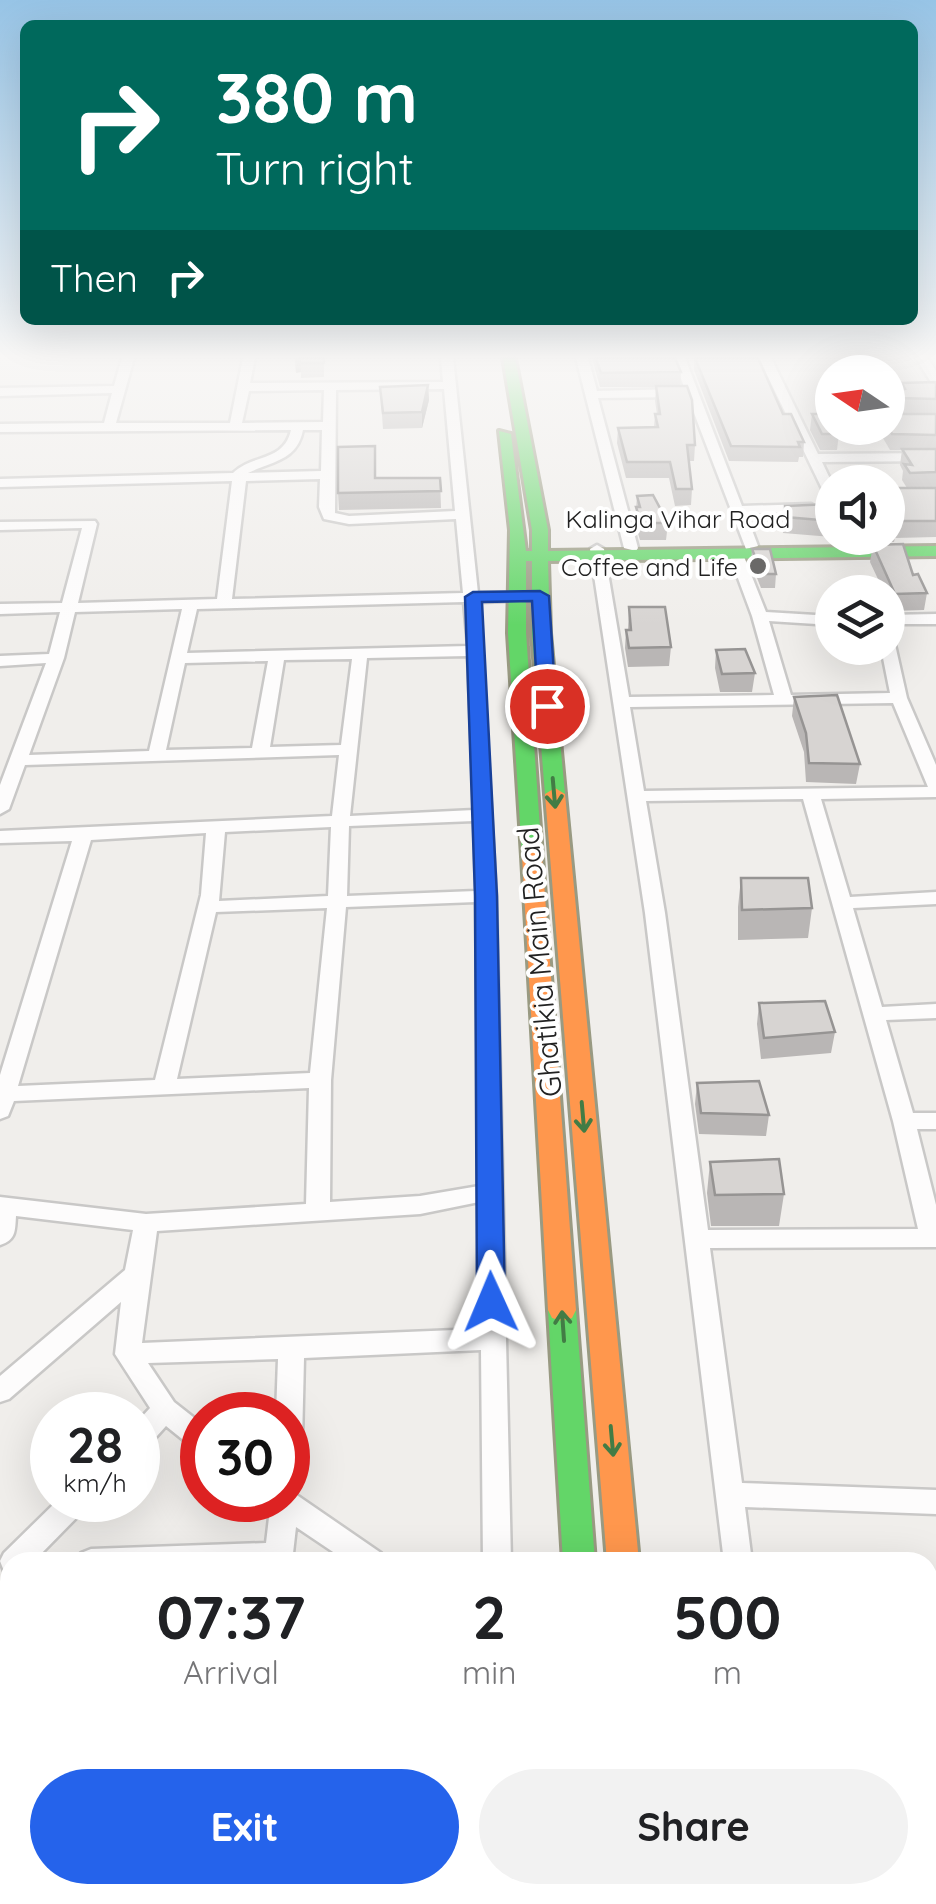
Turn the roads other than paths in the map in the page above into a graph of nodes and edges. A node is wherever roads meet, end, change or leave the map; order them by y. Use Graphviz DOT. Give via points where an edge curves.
graph roads {
  1 [pos="293,447"];
  2 [pos="328,447"];
  3 [pos="457,447"];
  4 [pos="509,447"];
  5 [pos="518,447"];
  6 [pos="605,447"];
  7 [pos="713,447"];
  8 [pos="808,447"];
  9 [pos="936,457"];
  10 [pos="814,458"];
  11 [pos="817,465"];
  12 [pos="327,475"];
  13 [pos="238,478"];
  14 [pos="0,483"];
  15 [pos="815,508"];
  16 [pos="738,510"];
  17 [pos="464,516"];
  18 [pos="0,526"];
  19 [pos="815,544"];
  20 [pos="905,545"];
  21 [pos="936,547"];
  22 [pos="632,548"];
  23 [pos="744,550"];
  24 [pos="529,551"];
  25 [pos="597,552"];
  26 [pos="529,596"];
  27 [pos="473,597"];
  28 [pos="224,604"];
  29 [pos="190,605"];
  30 [pos="72,607"];
  31 [pos="0,609"];
  32 [pos="760,616"];
  33 [pos="815,619"];
  34 [pos="936,619"];
  35 [pos="905,620"];
  36 [pos="476,651"];
  37 [pos="360,654"];
  38 [pos="277,656"];
  39 [pos="56,658"];
  40 [pos="180,658"];
  41 [pos="0,661"];
  42 [pos="892,665"];
  43 [pos="899,698"];
  44 [pos="784,700"];
  45 [pos="620,702"];
  46 [pos="351,750"];
  47 [pos="260,753"];
  48 [pos="156,756"];
  49 [pos="18,760"];
  50 [pos="936,788"];
  51 [pos="810,792"];
  52 [pos="636,796"];
  53 [pos="0,810"];
  54 [pos="481,815"];
  55 [pos="340,821"];
  56 [pos="216,828"];
  57 [pos="84,834"];
  58 [pos="0,837"];
  59 [pos="486,896"];
  60 [pos="936,898"];
  61 [pos="338,901"];
  62 [pos="842,902"];
  63 [pos="208,907"];
  64 [pos="936,1011"];
  65 [pos="874,1014"];
  66 [pos="320,1080"];
  67 [pos="164,1087"];
  68 [pos="3,1103"];
  69 [pos="904,1121"];
  70 [pos="936,1122"];
  71 [pos="490,1192"];
  72 [pos="2,1207"];
  73 [pos="318,1210"];
  74 [pos="146,1223"];
  75 [pos="0,1236"];
  76 [pos="934,1238"];
  77 [pos="697,1240"];
  78 [pos="137,1274"];
  79 [pos="492,1339"];
  80 [pos="291,1348"];
  81 [pos="128,1354"];
  82 [pos="0,1391"];
  83 [pos="290,1392"];
  84 [pos="165,1410"];
  85 [pos="160,1415"];
  86 [pos="180,1422"];
  87 [pos="729,1494"];
  88 [pos="936,1502"];
  89 [pos="310,1520"];
  90 [pos="54,1522"];
  91 [pos="282,1522"];
  92 [pos="24,1552"];
  93 [pos="279,1552"];
  94 [pos="357,1552"];
  95 [pos="496,1552"];
  96 [pos="578,1552"];
  97 [pos="622,1552"];
  98 [pos="737,1552"];
  1 -- 13 [label="street"];
  2 -- 12 [label="street"];
  3 -- 17 [label="street"];
  4 -- 24 [label="street, Ghatikia Main Road"];
  5 -- 24 [label="street, Ghatikia Main Road"];
  6 -- 22 [label="street"];
  7 -- 16 [label="street"];
  8 -- 10 [label="street"];
  9 -- 10 [label="street"];
  10 -- 11 [label="street"];
  12 -- 13 [label="street"];
  12 -- 17 [label="street" via="332,518"];
  13 -- 14 [label="street"];
  13 -- 28 [label="street"];
  15 -- 16 [label="street"];
  16 -- 23 [label="street"];
  17 -- 27 [label="street"];
  18 -- 30 [label="street" via="90,524"];
  19 -- 23 [label="street, Kalinga Vihar Road"];
  20 -- 21 [label="street, Kalinga Vihar Road"];
  21 -- 23 [label="street, Kalinga Vihar Road"];
  22 -- 23 [label="street, Kalinga Vihar Road"];
  22 -- 25 [label="street, Kalinga Vihar Road"];
  23 -- 25 [label="street, Kalinga Vihar Road"];
  23 -- 32 [label="street"];
  24 -- 25 [label="street, Kalinga Vihar Road"];
  24 -- 26 [label="street, Ghatikia Main Road"];
  25 -- 45 [label="street"];
  26 -- 27 [label="street"];
  96 -- 26 [label="street, Ghatikia Main Road, one-way"];
  26 -- 97 [label="street, Ghatikia Main Road, one-way"];
  27 -- 28 [label="street"];
  27 -- 36 [label="street"];
  28 -- 29 [label="street"];
  29 -- 30 [label="street"];
  29 -- 40 [label="street"];
  30 -- 31 [label="street"];
  30 -- 39 [label="street"];
  32 -- 33 [label="street"];
  32 -- 44 [label="street"];
  34 -- 35 [label="street"];
  36 -- 37 [label="street"];
  36 -- 54 [label="street"];
  37 -- 38 [label="street"];
  37 -- 46 [label="street"];
  38 -- 40 [label="street"];
  38 -- 47 [label="street"];
  39 -- 41 [label="street"];
  39 -- 49 [label="street"];
  40 -- 48 [label="street"];
  42 -- 43 [label="street"];
  43 -- 44 [label="street"];
  43 -- 50 [label="street"];
  44 -- 45 [label="street"];
  45 -- 52 [label="street"];
  46 -- 47 [label="street"];
  46 -- 55 [label="street"];
  47 -- 48 [label="street"];
  48 -- 49 [label="street"];
  49 -- 53 [label="street"];
  50 -- 51 [label="street"];
  51 -- 52 [label="street"];
  51 -- 62 [label="street"];
  52 -- 77 [label="street"];
  54 -- 55 [label="street"];
  54 -- 59 [label="street"];
  55 -- 56 [label="street"];
  55 -- 61 [label="street"];
  56 -- 57 [label="street"];
  56 -- 63 [label="street"];
  57 -- 58 [label="street"];
  57 -- 68 [label="street"];
  59 -- 61 [label="street"];
  59 -- 71 [label="street"];
  60 -- 62 [label="street"];
  61 -- 63 [label="street"];
  61 -- 66 [label="street"];
  62 -- 65 [label="street"];
  63 -- 67 [label="street"];
  64 -- 65 [label="street"];
  65 -- 69 [label="street"];
  66 -- 67 [label="street"];
  66 -- 73 [label="street"];
  67 -- 68 [label="street"];
  69 -- 70 [label="street"];
  69 -- 76 [label="street"];
  71 -- 73 [label="street" via="420,1205"];
  71 -- 79 [label="street"];
  72 -- 74 [label="street"];
  72 -- 75 [label="street"];
  73 -- 74 [label="street"];
  74 -- 78 [label="street"];
  76 -- 77 [label="street"];
  77 -- 87 [label="street"];
  78 -- 81 [label="street"];
  78 -- 82 [label="street"];
  79 -- 80 [label="street"];
  79 -- 95 [label="street"];
  80 -- 81 [label="street"];
  80 -- 83 [label="street"];
  81 -- 84 [label="street"];
  84 -- 85 [label="street"];
  84 -- 86 [label="street"];
  87 -- 88 [label="street"];
  87 -- 98 [label="street"];
  89 -- 94 [label="street"];
  90 -- 92 [label="street"];
  91 -- 93 [label="street"];
}
